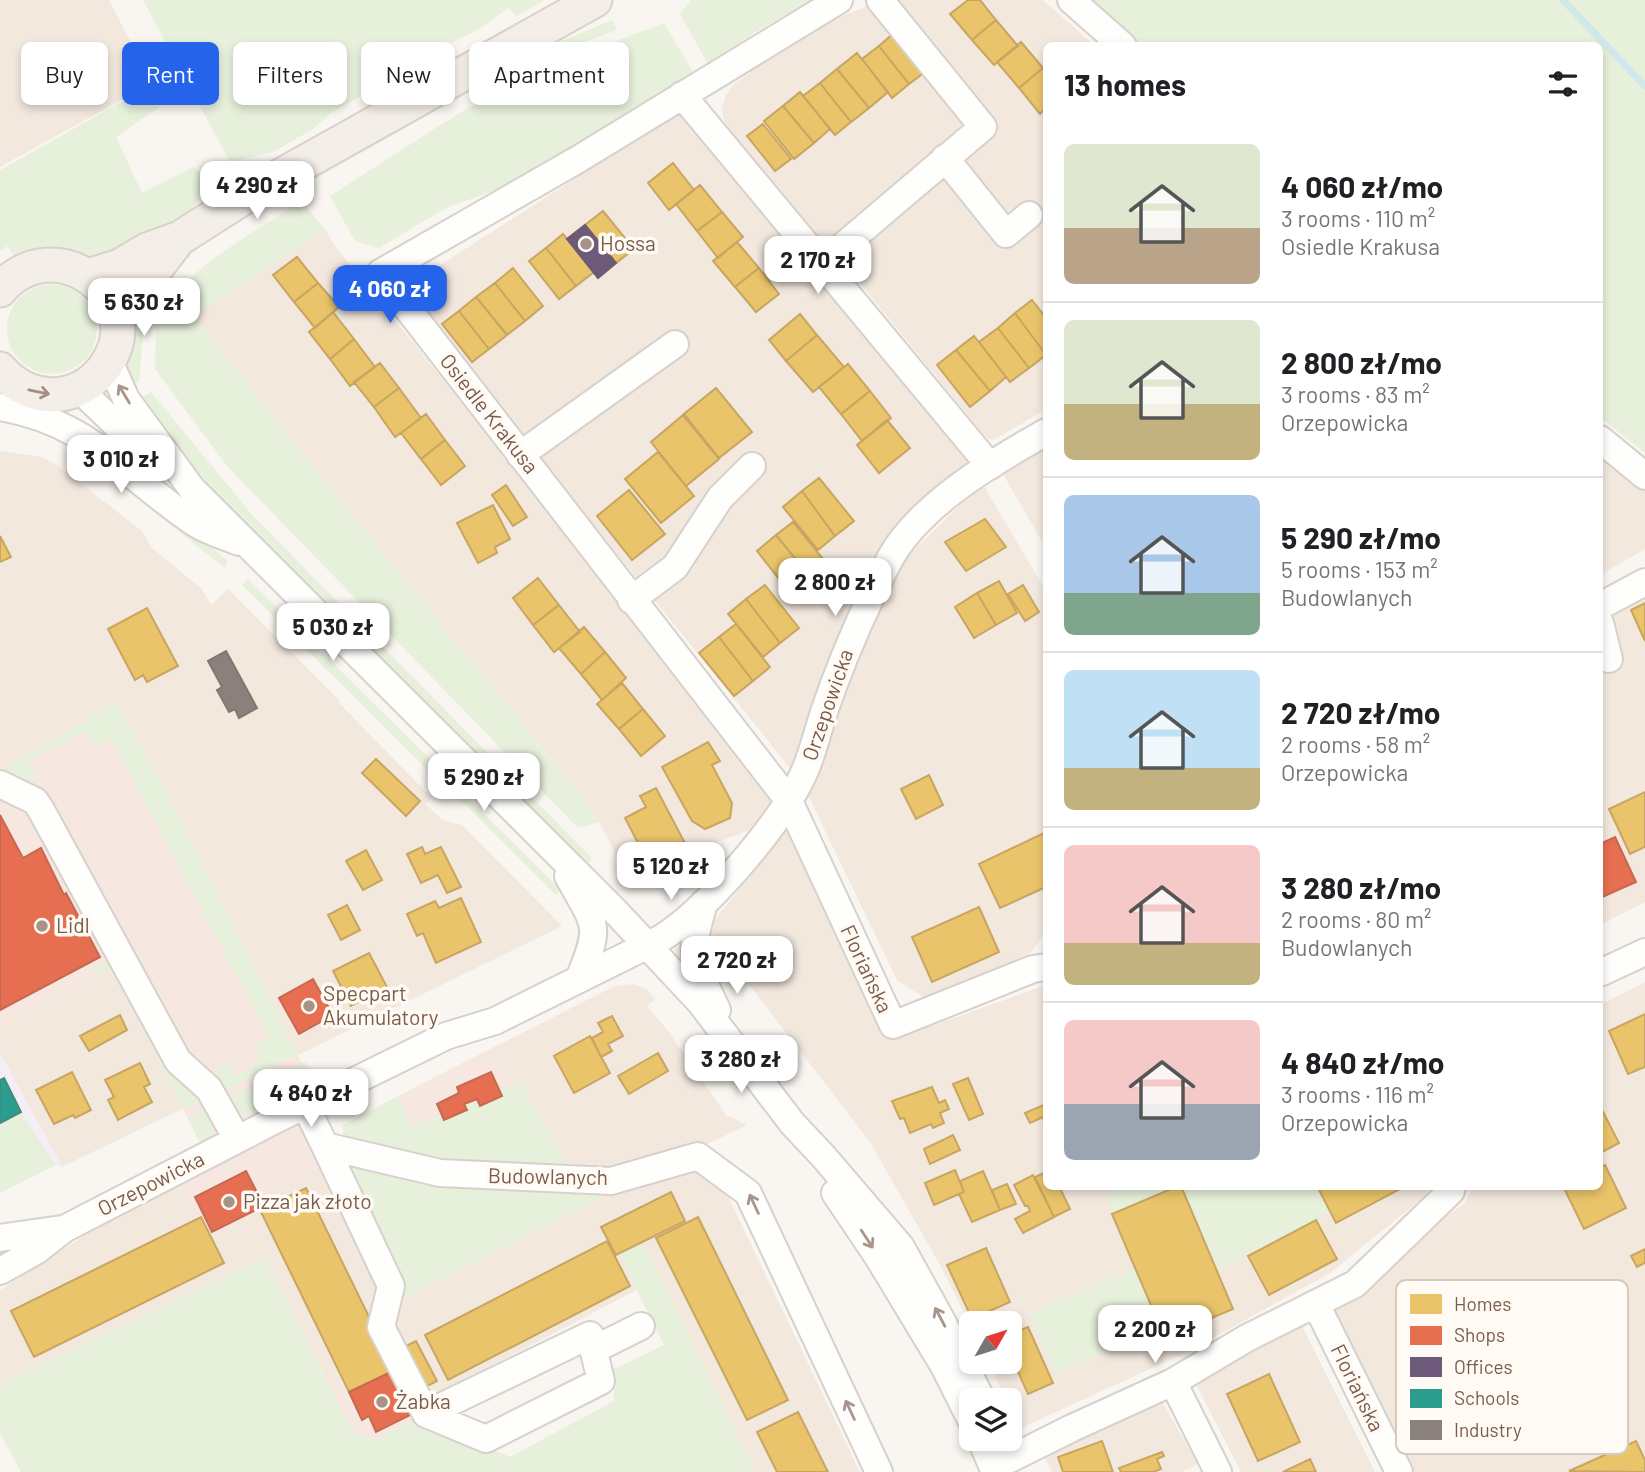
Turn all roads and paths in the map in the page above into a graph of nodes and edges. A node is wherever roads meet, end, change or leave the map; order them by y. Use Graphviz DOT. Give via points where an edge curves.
graph roads {
  1 [pos="594,0"];
  2 [pos="839,0"];
  3 [pos="880,0"];
  4 [pos="1071,0"];
  5 [pos="1118,42"];
  6 [pos="682,95"];
  7 [pos="945,158"];
  8 [pos="1029,215"];
  9 [pos="180,237"];
  10 [pos="822,264"];
  11 [pos="88,276"];
  12 [pos="0,288"];
  13 [pos="114,310"];
  14 [pos="675,344"];
  15 [pos="109,361"];
  16 [pos="1,371"];
  17 [pos="79,389"];
  18 [pos="0,407"];
  19 [pos="1043,434"];
  20 [pos="1603,441"];
  21 [pos="520,455"];
  22 [pos="752,466"];
  23 [pos="990,466"];
  24 [pos="1645,476"];
  25 [pos="192,489"];
  26 [pos="250,547"];
  27 [pos="1645,582"];
  28 [pos="631,600"];
  29 [pos="1603,604"];
  30 [pos="1603,635"];
  31 [pos="1609,659"];
  32 [pos="0,784"];
  33 [pos="789,801"];
  34 [pos="552,847"];
  35 [pos="704,903"];
  36 [pos="648,944"];
  37 [pos="1645,952"];
  38 [pos="1042,963"];
  39 [pos="1603,972"];
  40 [pos="579,979"];
  41 [pos="728,1037"];
  42 [pos="305,1105"];
  43 [pos="792,1123"];
  44 [pos="237,1139"];
  45 [pos="326,1146"];
  46 [pos="1451,1190"];
  47 [pos="64,1228"];
  48 [pos="0,1238"];
  49 [pos="2,1263"];
  50 [pos="1315,1304"];
  51 [pos="641,1326"];
  52 [pos="593,1350"];
  53 [pos="1173,1382"];
  54 [pos="976,1388"];
  55 [pos="959,1396"];
  56 [pos="426,1414"];
  57 [pos="1003,1462"];
  58 [pos="880,1472"];
  59 [pos="1218,1472"];
  60 [pos="1399,1472"];
  1 -- 9 [label="main road"];
  2 -- 6 [label="street, Osiedle Krakusa"];
  3 -- 7 [label="street" via="983,127"];
  4 -- 5 [label="street"];
  6 -- 10 [label="street"];
  6 -- 21 [label="street, Osiedle Krakusa" via="380,273"];
  7 -- 8 [label="street" via="1006,234"];
  7 -- 10 [label="street"];
  9 -- 11 [label="main road"];
  9 -- 13 [label="main road"];
  10 -- 23 [label="street"];
  11 -- 12 [label="main road" via="66,266 42,265 20,273"];
  11 -- 13 [label="main road" via="104,290"];
  13 -- 15 [label="main road" via="117,332"];
  14 -- 21 [label="street"];
  15 -- 17 [label="main road"];
  25 -- 15 [label="street, one-way" via="121,391"];
  16 -- 17 [label="main road, one-way" via="15,384 38,393"];
  17 -- 25 [label="street" via="155,463"];
  18 -- 26 [label="street" via="45,419 84,437 197,525"];
  19 -- 23 [label="street, Orzepowicka"];
  20 -- 24 [label="street"];
  21 -- 28 [label="street, Osiedle Krakusa"];
  22 -- 28 [label="street" via="720,498 675,567"];
  23 -- 33 [label="street, Orzepowicka" via="918,522 888,561 843,656 803,775"];
  25 -- 26 [label="street"];
  26 -- 34 [label="street"];
  27 -- 29 [label="street"];
  28 -- 33 [label="street, Osiedle Krakusa"];
  30 -- 31 [label="street"];
  32 -- 44 [label="street" via="40,808 178,1061 208,1087"];
  33 -- 35 [label="street, Orzepowicka"];
  33 -- 38 [label="street, Floriańska" via="892,1025"];
  34 -- 36 [label="street"];
  34 -- 40 [label="street" via="594,926 594,943"];
  35 -- 36 [label="street, Orzepowicka" via="677,928"];
  35 -- 41 [label="street, Orzepowicka" via="694,952"];
  36 -- 40 [label="street, Orzepowicka"];
  36 -- 41 [label="street"];
  37 -- 39 [label="street"];
  40 -- 42 [label="street, Orzepowicka" via="495,1021 446,1036"];
  41 -- 43 [label="street"];
  42 -- 44 [label="street, Orzepowicka"];
  42 -- 45 [label="street"];
  54 -- 43 [label="street, one-way" via="901,1247"];
  43 -- 55 [label="street, one-way"];
  44 -- 47 [label="street, Orzepowicka"];
  45 -- 56 [label="street" via="391,1286 381,1327"];
  58 -- 45 [label="street, Budowlanych, one-way" via="748,1193 698,1156 611,1181 440,1174"];
  46 -- 50 [label="street" via="1355,1284"];
  47 -- 48 [label="street, Orzepowicka"];
  47 -- 49 [label="street, Orzepowicka" via="36,1251"];
  50 -- 53 [label="street"];
  50 -- 60 [label="street, Floriańska"];
  51 -- 52 [label="street"];
  52 -- 56 [label="street" via="590,1335"];
  52 -- 56 [label="street" via="601,1381 486,1439"];
  53 -- 57 [label="street"];
  53 -- 59 [label="street"];
}
